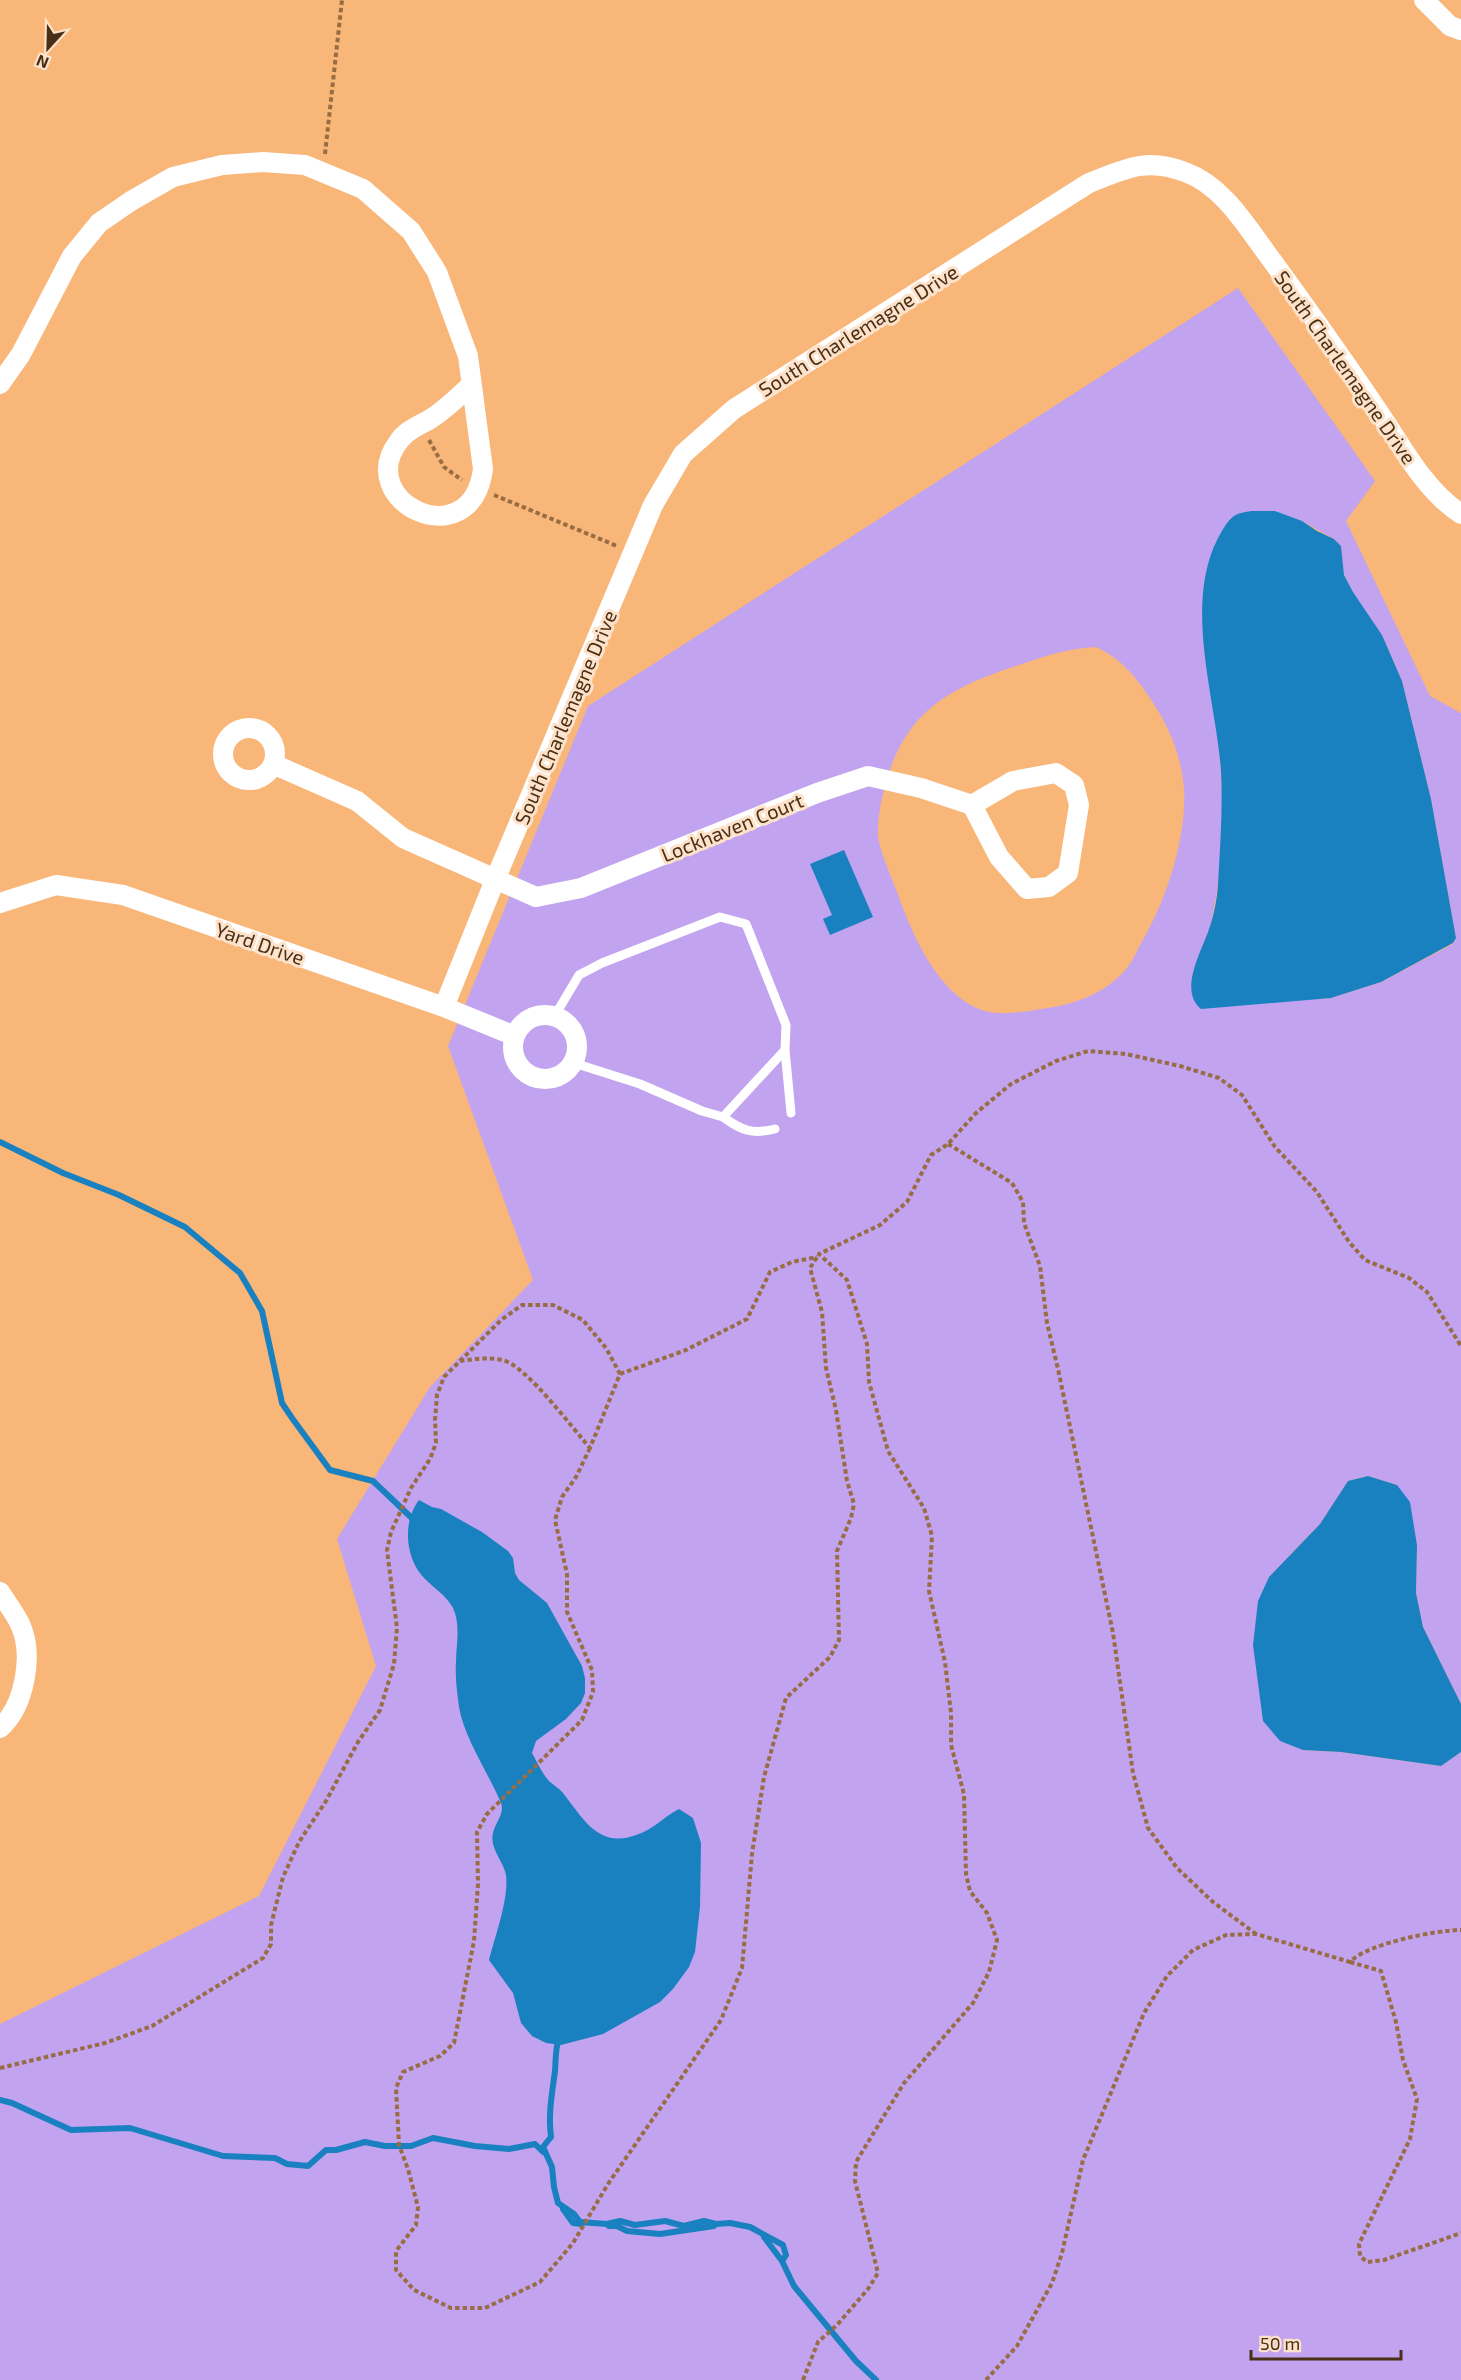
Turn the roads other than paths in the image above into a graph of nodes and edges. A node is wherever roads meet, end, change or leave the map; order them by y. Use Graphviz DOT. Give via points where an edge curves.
graph roads {
  1 [pos="1424,0"];
  2 [pos="1461,30"];
  3 [pos="0,384"];
  4 [pos="471,386"];
  5 [pos="1461,514"];
  6 [pos="273,764"];
  7 [pos="972,805"];
  8 [pos="495,880"];
  9 [pos="0,903"];
  10 [pos="444,1007"];
  11 [pos="554,1017"];
  12 [pos="514,1036"];
  13 [pos="785,1050"];
  14 [pos="574,1063"];
  15 [pos="791,1113"];
  16 [pos="723,1117"];
  17 [pos="775,1129"];
  18 [pos="0,1592"];
  19 [pos="0,1728"];
  1 -- 2 [label="street" via="1450,26"];
  3 -- 4 [label="street" via="21,354 72,256 99,223 173,177 222,165 263,162 305,165 363,189 411,231 444,292 468,356"];
  4 -- 4 [label="street" via="434,417 404,435 393,451 389,465 391,483 408,508 421,514 436,517 453,513 466,506 482,482"];
  5 -- 8 [label="street, South Charlemagne Drive" via="1422,478 1257,240 1209,184 1185,172 1156,165 1133,165 1089,183 734,409 683,454 653,505"];
  6 -- 8 [label="street, Lockhaven Court" via="341,792 403,838"];
  7 -- 7 [label="street" via="999,857 1027,889 1049,887 1068,873 1079,805 1074,785 1056,773 1013,781"];
  7 -- 8 [label="street, Lockhaven Court" via="868,776 581,888 536,897"];
  8 -- 10 [label="street, South Charlemagne Drive"];
  9 -- 10 [label="street, Yard Drive" via="56,885 123,895"];
  10 -- 12 [label="street, Yard Drive"];
  11 -- 12 [label="street" via="528,1020"];
  11 -- 13 [label="lane" via="579,975 720,917 746,924 786,1025"];
  11 -- 14 [label="street" via="574,1032"];
  12 -- 14 [label="street" via="514,1057 527,1074 537,1078 558,1077"];
  13 -- 15 [label="lane"];
  13 -- 16 [label="lane"];
  14 -- 16 [label="lane"];
  16 -- 17 [label="lane" via="739,1128 760,1133"];
  18 -- 19 [label="street" via="21,1625 28,1662 9,1720"];
}
